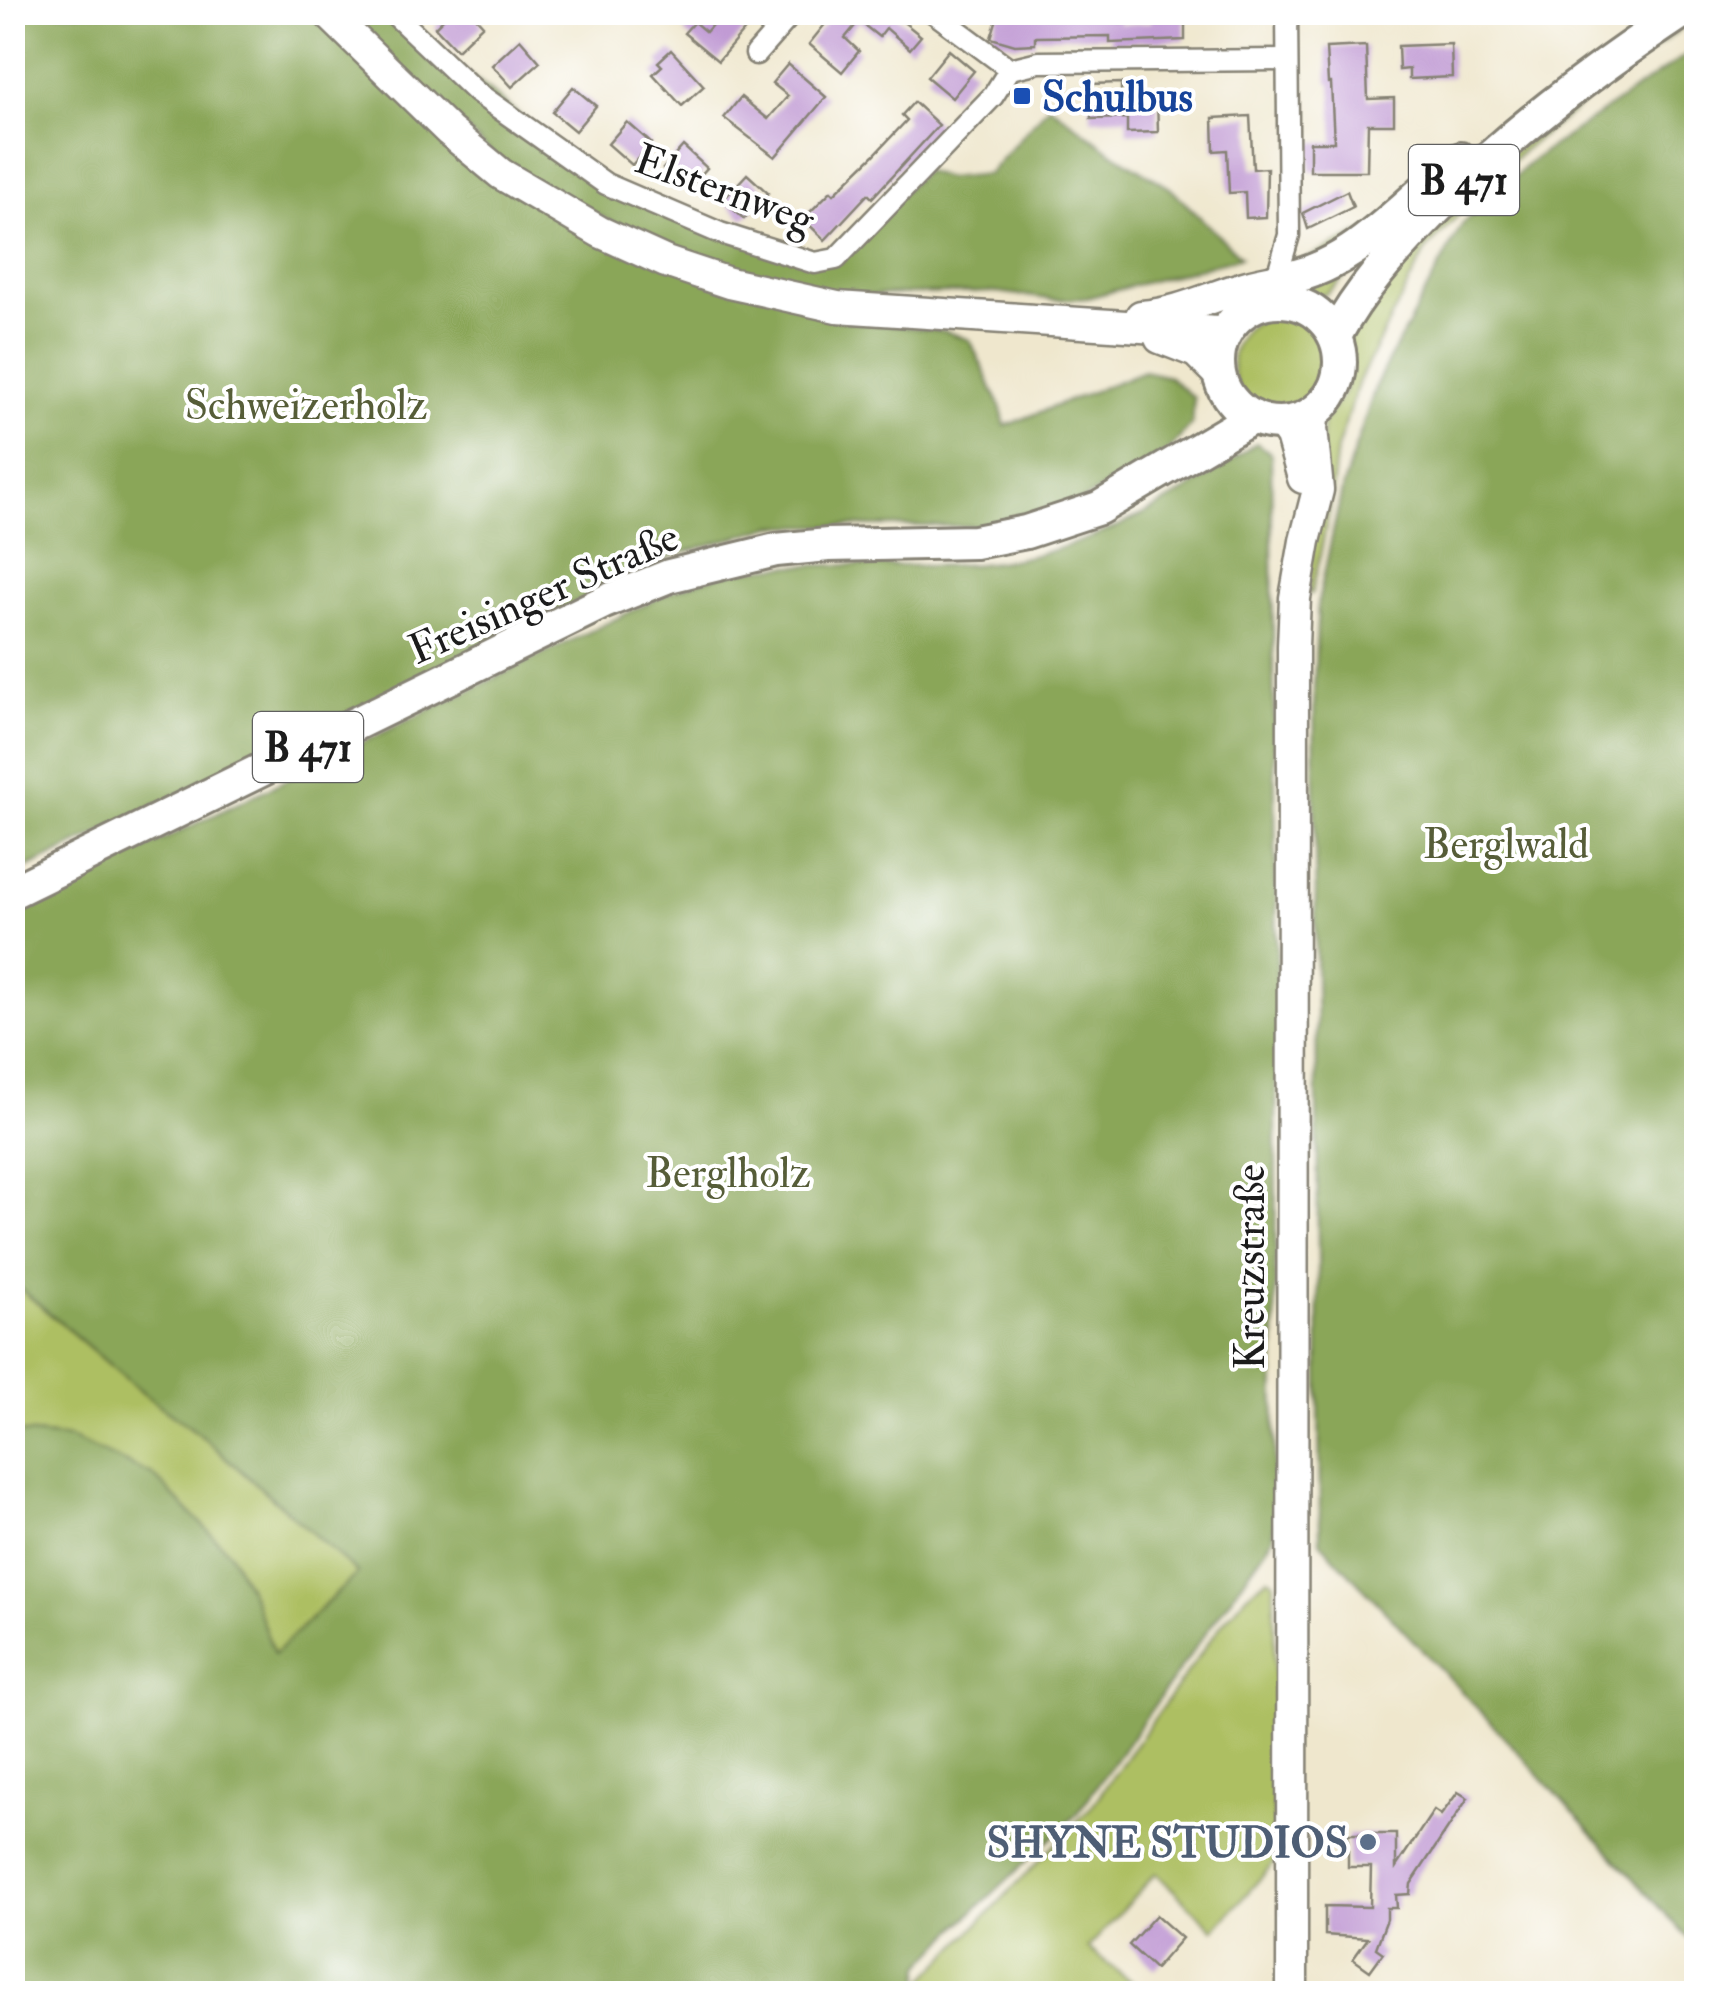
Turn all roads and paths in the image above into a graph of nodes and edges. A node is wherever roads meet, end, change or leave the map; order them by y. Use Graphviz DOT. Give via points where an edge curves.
graph roads {
  1 [pos="327,12"];
  2 [pos="392,12"];
  3 [pos="793,12"];
  4 [pos="932,12"];
  5 [pos="1286,12"];
  6 [pos="1658,12"];
  7 [pos="1682,12"];
  8 [pos="756,54"];
  9 [pos="1286,60"];
  10 [pos="1604,64"];
  11 [pos="1010,69"];
  12 [pos="1526,124"];
  13 [pos="1406,240"];
  14 [pos="1280,268"];
  15 [pos="1310,309"];
  16 [pos="1048,321"];
  17 [pos="1139,329"];
  18 [pos="1227,330"];
  19 [pos="1335,336"];
  20 [pos="1246,403"];
  21 [pos="1314,412"];
  22 [pos="1305,541"];
  23 [pos="12,892"];
  24 [pos="1292,1994"];
  1 -- 16 [label="main road" via="501,174 666,262 838,308"];
  2 -- 11 [label="street, Elsternweg" via="476,92 606,184 720,233 815,264 836,259 993,96"];
  3 -- 8 [label="street"];
  4 -- 11 [label="street"];
  5 -- 9 [label="street"];
  6 -- 10 [label="main road, B 471"];
  7 -- 10 [label="main road, B 471"];
  9 -- 11 [label="street" via="1039,62"];
  9 -- 14 [label="street" via="1289,235"];
  10 -- 12 [label="main road, B 471"];
  12 -- 13 [label="main road, B 471"];
  12 -- 14 [label="main road" via="1480,144 1338,262 1312,274"];
  13 -- 15 [label="main road, B 471" via="1330,301"];
  13 -- 19 [label="main road, B 471"];
  14 -- 16 [label="main road" via="1164,315"];
  15 -- 18 [label="main road" via="1274,301 1239,316"];
  15 -- 19 [label="main road"];
  16 -- 17 [label="main road"];
  17 -- 18 [label="main road"];
  17 -- 20 [label="main road" via="1196,352"];
  18 -- 20 [label="main road" via="1219,352"];
  19 -- 21 [label="main road" via="1335,386"];
  20 -- 21 [label="main road"];
  20 -- 22 [label="main road, Kreuzstraße" via="1290,436 1303,476"];
  20 -- 23 [label="main road, Freisinger Straße / B 471" via="1192,453 1148,482 1098,508 1026,532 975,542 776,550 668,576"];
  21 -- 22 [label="main road, Kreuzstraße" via="1318,490"];
  22 -- 24 [label="main road, Kreuzstraße" via="1295,598 1291,744"];
}
